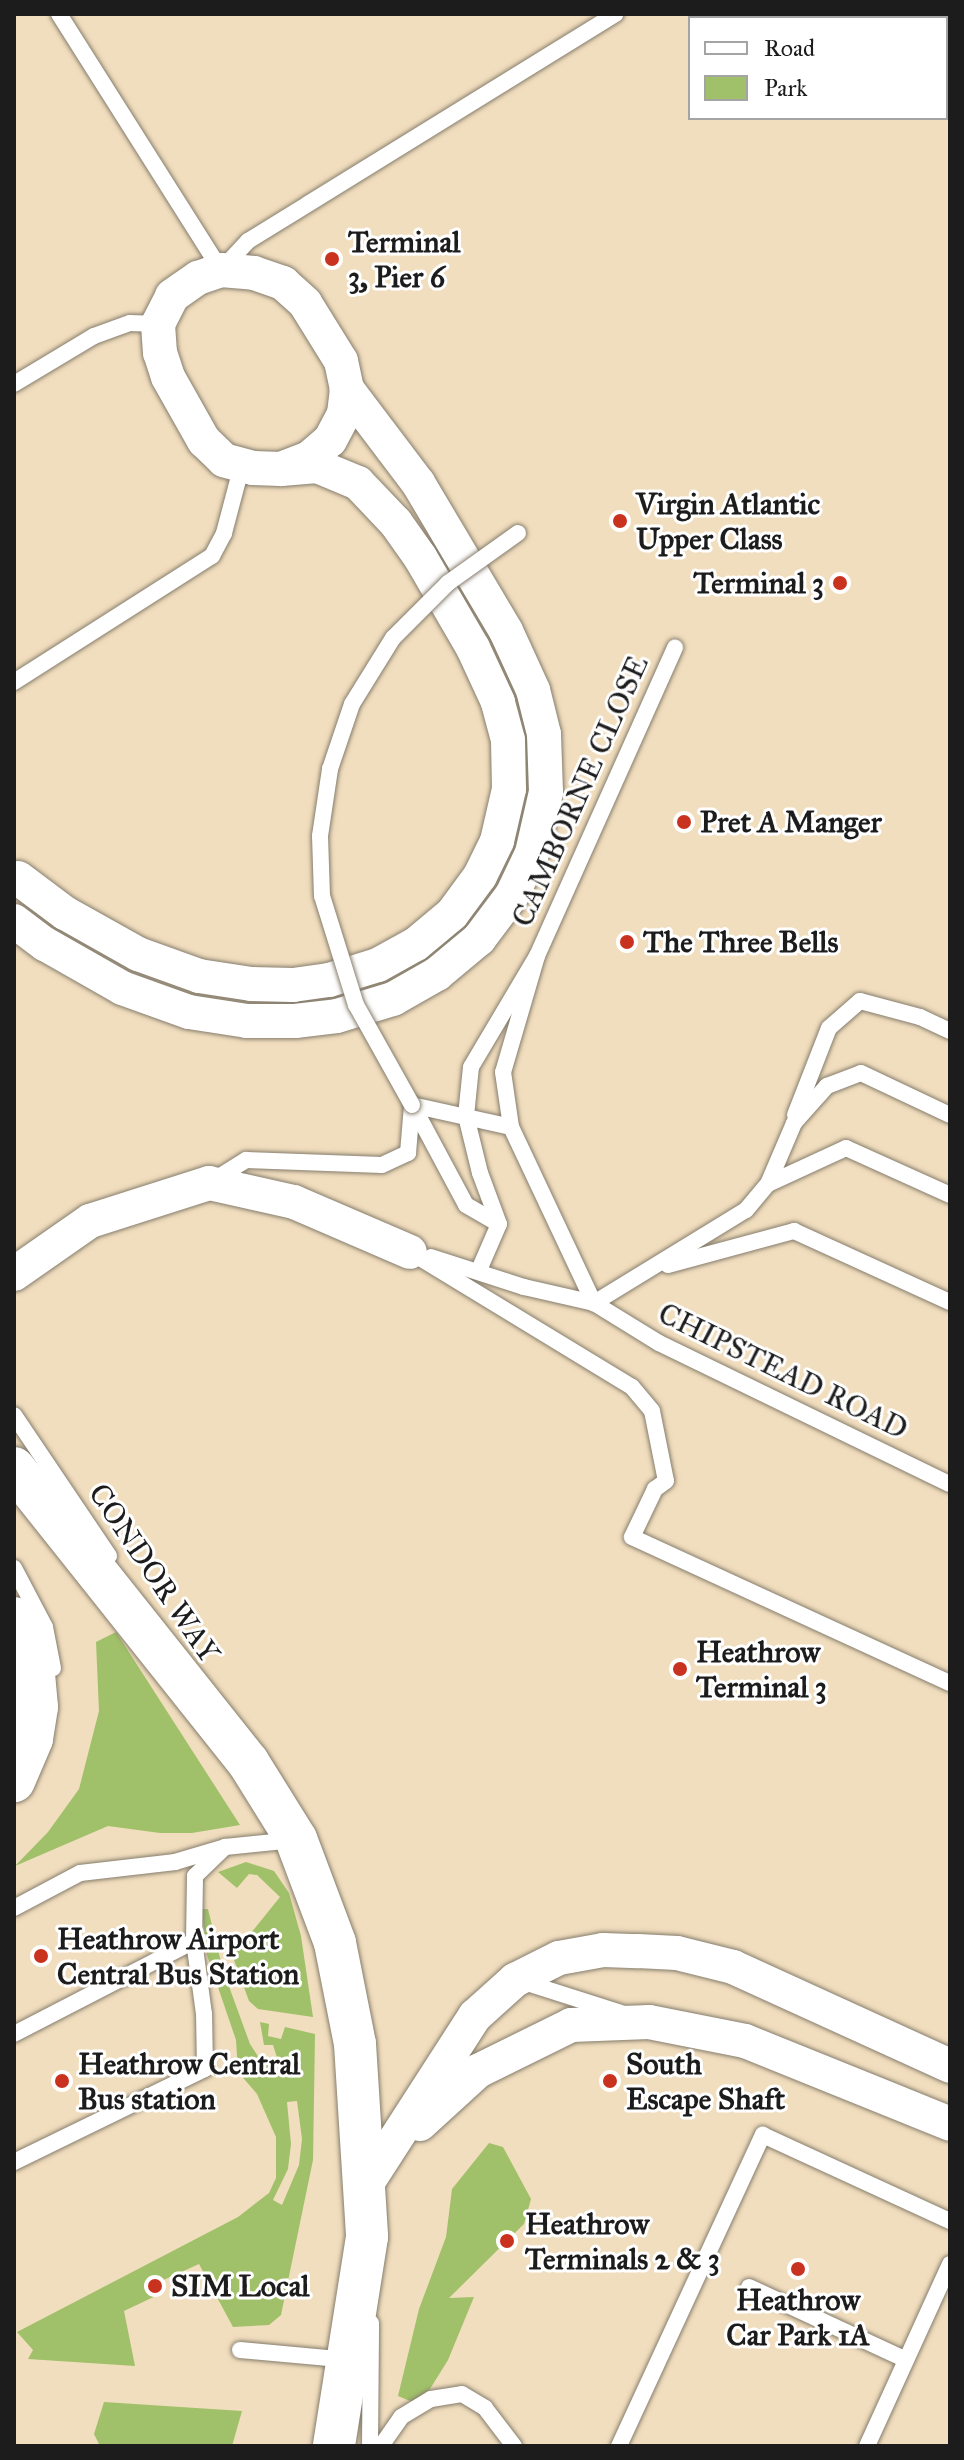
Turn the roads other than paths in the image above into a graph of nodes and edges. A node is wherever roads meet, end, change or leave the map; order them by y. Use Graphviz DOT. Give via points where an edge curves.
graph roads {
  1 [pos="59,14"];
  2 [pos="616,14"];
  3 [pos="221,270"];
  4 [pos="158,324"];
  5 [pos="14,384"];
  6 [pos="347,389"];
  7 [pos="242,465"];
  8 [pos="281,469"];
  9 [pos="518,533"];
  10 [pos="675,648"];
  11 [pos="14,682"];
  12 [pos="18,878"];
  13 [pos="14,921"];
  14 [pos="537,956"];
  15 [pos="950,1031"];
  16 [pos="412,1105"];
  17 [pos="950,1115"];
  18 [pos="466,1116"];
  19 [pos="511,1127"];
  20 [pos="209,1183"];
  21 [pos="768,1184"];
  22 [pos="950,1195"];
  23 [pos="499,1224"];
  24 [pos="410,1252"];
  25 [pos="655,1268"];
  26 [pos="479,1270"];
  27 [pos="14,1274"];
  28 [pos="950,1302"];
  29 [pos="594,1303"];
  30 [pos="14,1415"];
  31 [pos="14,1468"];
  32 [pos="950,1484"];
  33 [pos="14,1568"];
  34 [pos="14,1618"];
  35 [pos="950,1683"];
  36 [pos="248,1762"];
  37 [pos="14,1781"];
  38 [pos="14,1797"];
  39 [pos="296,1839"];
  40 [pos="225,1847"];
  41 [pos="14,1908"];
  42 [pos="194,1941"];
  43 [pos="515,1980"];
  44 [pos="649,2022"];
  45 [pos="14,2034"];
  46 [pos="950,2066"];
  47 [pos="950,2124"];
  48 [pos="14,2162"];
  49 [pos="364,2188"];
  50 [pos="950,2221"];
  51 [pos="367,2237"];
  52 [pos="950,2264"];
  53 [pos="749,2287"];
  54 [pos="944,2290"];
  55 [pos="240,2350"];
  56 [pos="350,2360"];
  57 [pos="906,2360"];
  58 [pos="334,2446"];
  59 [pos="370,2446"];
  60 [pos="381,2446"];
  61 [pos="514,2446"];
  62 [pos="619,2446"];
  63 [pos="867,2446"];
  1 -- 3 [label="lane"];
  2 -- 3 [label="lane" via="248,241"];
  3 -- 4 [label="street" via="172,296"];
  3 -- 6 [label="street" via="283,283 305,303 341,361"];
  4 -- 5 [label="lane" via="130,323 94,336"];
  4 -- 7 [label="street" via="168,377 204,441 224,460"];
  6 -- 8 [label="street" via="344,414 330,440 309,458"];
  6 -- 13 [label="street" via="431,505 506,631 533,690 544,734 546,792 532,853 512,895 479,939 437,974 393,999 337,1016 295,1021 247,1021 189,1012 136,993 45,944"];
  7 -- 8 [label="street"];
  7 -- 11 [label="lane" via="224,533 212,556"];
  8 -- 12 [label="street" via="317,466 358,483 420,557 473,648 498,702 509,764 497,841 480,876 452,914 416,944 378,965 293,985 199,976 138,954 65,913"];
  9 -- 16 [label="lane, bridge" via="448,583 393,638 352,704 330,769 320,836 322,896 356,1005"];
  10 -- 14 [label="lane, CAMBORNE CLOSE"];
  14 -- 18 [label="lane, CAMBORNE CLOSE" via="471,1067"];
  14 -- 19 [label="lane, CAMBORNE CLOSE" via="503,1072"];
  15 -- 21 [label="lane" via="860,1001 829,1028"];
  16 -- 18 [label="lane"];
  16 -- 20 [label="lane" via="408,1153 382,1165 246,1160"];
  16 -- 23 [label="lane" via="466,1205"];
  17 -- 21 [label="lane" via="861,1073 849,1077 827,1086 794,1123"];
  18 -- 19 [label="lane"];
  18 -- 23 [label="lane, CAMBORNE CLOSE"];
  19 -- 29 [label="lane, CAMBORNE CLOSE"];
  20 -- 24 [label="street" via="294,1202"];
  20 -- 27 [label="street" via="90,1221"];
  21 -- 22 [label="lane" via="846,1148"];
  21 -- 25 [label="lane" via="746,1210"];
  23 -- 26 [label="lane"];
  24 -- 26 [label="lane"];
  24 -- 35 [label="lane" via="632,1387 652,1411 666,1481 655,1489 632,1537"];
  25 -- 28 [label="lane" via="794,1231"];
  25 -- 29 [label="lane"];
  26 -- 29 [label="lane"];
  29 -- 32 [label="lane, CHIPSTEAD ROAD" via="659,1343"];
  30 -- 36 [label="lane, CONDOR WAY"];
  31 -- 36 [label="street"];
  33 -- 38 [label="lane" via="45,1627 53,1662 53,1704 44,1746"];
  34 -- 37 [label="street" via="33,1663 37,1707 32,1739"];
  36 -- 39 [label="street"];
  39 -- 40 [label="lane"];
  39 -- 49 [label="street" via="335,1943 352,2029"];
  40 -- 41 [label="lane" via="175,1862 80,1873"];
  40 -- 42 [label="lane" via="195,1876"];
  42 -- 45 [label="lane"];
  42 -- 48 [label="lane" via="205,2069"];
  43 -- 44 [label="lane"];
  43 -- 46 [label="street" via="559,1958 603,1950 677,1953 733,1967"];
  43 -- 49 [label="street" via="475,2016"];
  44 -- 47 [label="street" via="745,2041"];
  44 -- 49 [label="street" via="571,2025 478,2071 435,2107"];
  49 -- 51 [label="street"];
  50 -- 62 [label="lane" via="763,2135"];
  51 -- 56 [label="street"];
  51 -- 59 [label="lane"];
  52 -- 54 [label="lane"];
  53 -- 57 [label="lane"];
  54 -- 57 [label="lane"];
  55 -- 56 [label="lane"];
  56 -- 58 [label="street"];
  57 -- 63 [label="lane"];
  60 -- 61 [label="lane" via="401,2417 431,2399 462,2394 485,2408"];
}
